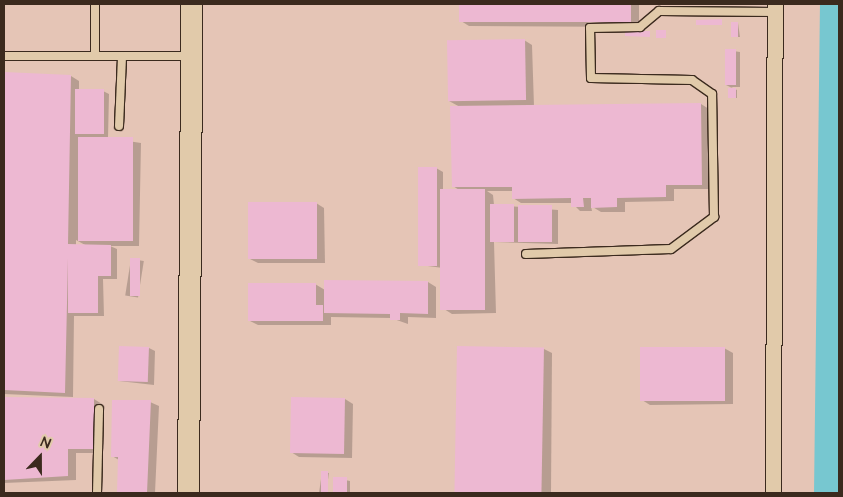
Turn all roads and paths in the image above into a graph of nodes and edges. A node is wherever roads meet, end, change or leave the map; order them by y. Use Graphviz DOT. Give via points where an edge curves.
graph roads {
  1 [pos="95,4"];
  2 [pos="191,4"];
  3 [pos="775,8"];
  4 [pos="4,56"];
  5 [pos="95,56"];
  6 [pos="122,56"];
  7 [pos="190,56"];
  8 [pos="119,126"];
  9 [pos="526,254"];
  10 [pos="99,409"];
  11 [pos="97,493"];
  12 [pos="188,493"];
  13 [pos="773,493"];
  1 -- 5 [label="lane"];
  2 -- 7 [label="street"];
  3 -- 9 [label="lane" via="659,11 640,27 590,28 591,78 692,80 712,94 714,217 672,249"];
  3 -- 13 [label="street"];
  4 -- 5 [label="lane"];
  5 -- 6 [label="lane"];
  6 -- 7 [label="lane"];
  6 -- 8 [label="lane"];
  7 -- 12 [label="street"];
  10 -- 11 [label="lane"];
}
